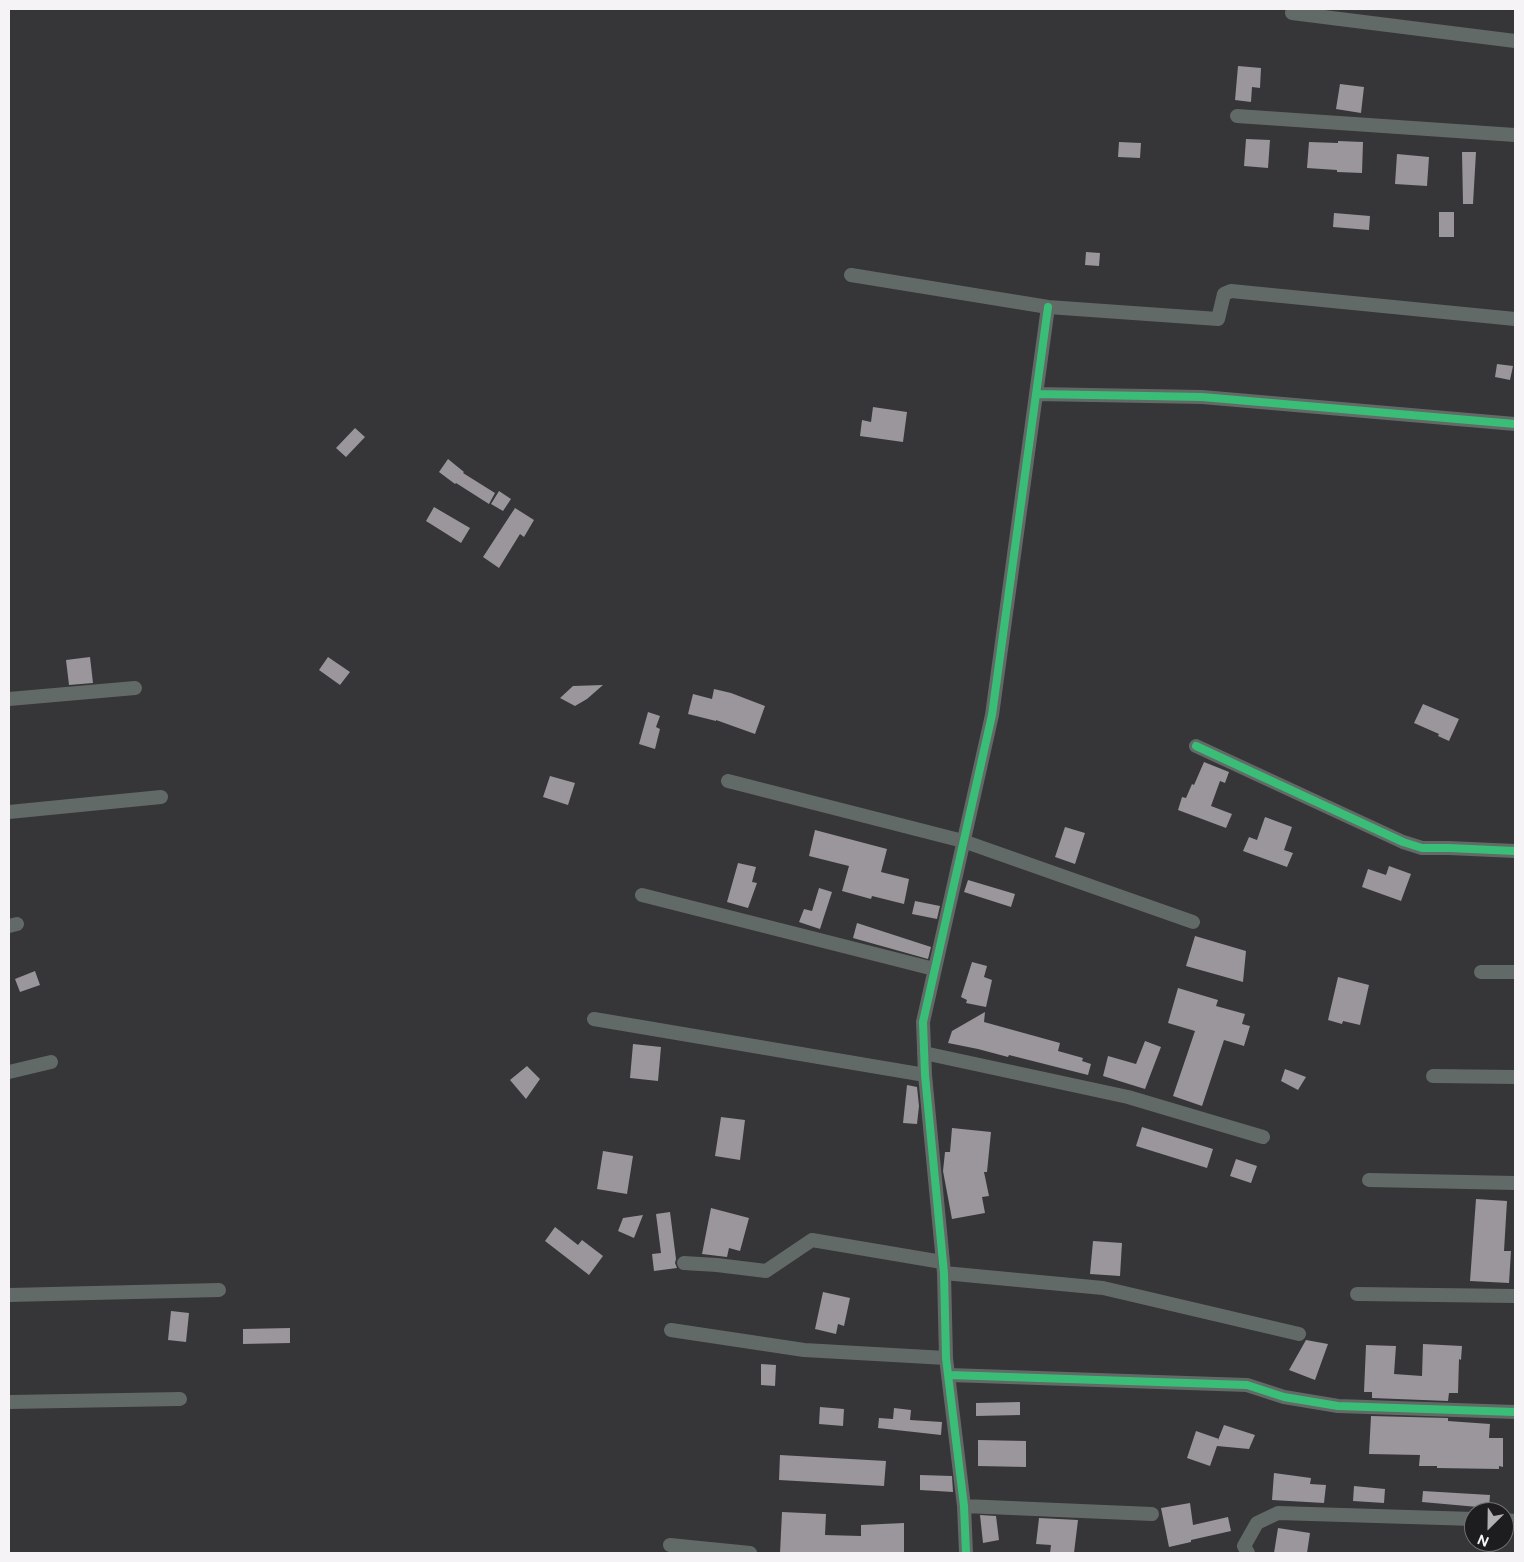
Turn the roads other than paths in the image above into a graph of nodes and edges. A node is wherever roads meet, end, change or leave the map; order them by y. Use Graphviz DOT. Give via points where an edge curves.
graph roads {
  1 [pos="1292,13"];
  2 [pos="1515,41"];
  3 [pos="1237,116"];
  4 [pos="1515,135"];
  5 [pos="851,275"];
  6 [pos="1048,307"];
  7 [pos="1515,319"];
  8 [pos="1036,394"];
  9 [pos="1515,424"];
  10 [pos="136,688"];
  11 [pos="9,699"];
  12 [pos="1196,746"];
  13 [pos="728,781"];
  14 [pos="161,797"];
  15 [pos="9,812"];
  16 [pos="963,841"];
  17 [pos="1515,851"];
  18 [pos="642,895"];
  19 [pos="1193,922"];
  20 [pos="934,969"];
  21 [pos="1481,972"];
  22 [pos="1515,972"];
  23 [pos="594,1019"];
  24 [pos="924,1052"];
  25 [pos="51,1062"];
  26 [pos="9,1072"];
  27 [pos="925,1075"];
  28 [pos="1433,1076"];
  29 [pos="1515,1078"];
  30 [pos="1262,1137"];
  31 [pos="1369,1180"];
  32 [pos="1515,1183"];
  33 [pos="684,1263"];
  34 [pos="943,1268"];
  35 [pos="219,1290"];
  36 [pos="9,1294"];
  37 [pos="1357,1294"];
  38 [pos="1515,1296"];
  39 [pos="671,1330"];
  40 [pos="1299,1334"];
  41 [pos="946,1358"];
  42 [pos="948,1375"];
  43 [pos="180,1399"];
  44 [pos="9,1402"];
  45 [pos="1515,1412"];
  46 [pos="964,1506"];
  47 [pos="1152,1514"];
  48 [pos="1464,1519"];
  49 [pos="670,1545"];
  50 [pos="750,1553"];
  51 [pos="966,1553"];
  52 [pos="1248,1553"];
  1 -- 2 [label="street"];
  3 -- 4 [label="street"];
  5 -- 6 [label="street"];
  6 -- 7 [label="street" via="1218,319 1224,294 1232,290"];
  6 -- 8 [label="street"];
  8 -- 9 [label="street" via="1202,398"];
  8 -- 16 [label="street" via="992,715"];
  10 -- 11 [label="street"];
  12 -- 17 [label="street" via="1422,848"];
  13 -- 16 [label="street"];
  14 -- 15 [label="street"];
  16 -- 19 [label="street"];
  16 -- 20 [label="street"];
  18 -- 20 [label="street"];
  20 -- 24 [label="street" via="923,1022"];
  21 -- 22 [label="street"];
  23 -- 27 [label="street"];
  24 -- 27 [label="street"];
  24 -- 30 [label="street" via="1128,1097"];
  25 -- 26 [label="street"];
  27 -- 34 [label="street"];
  28 -- 29 [label="street"];
  31 -- 32 [label="street"];
  33 -- 34 [label="street" via="766,1271 812,1240"];
  34 -- 40 [label="street" via="1103,1288"];
  34 -- 41 [label="street"];
  35 -- 36 [label="street"];
  37 -- 38 [label="street"];
  39 -- 41 [label="street" via="804,1350"];
  41 -- 42 [label="street"];
  42 -- 45 [label="street" via="1247,1385 1284,1397 1338,1406"];
  42 -- 46 [label="street"];
  43 -- 44 [label="street"];
  46 -- 47 [label="street"];
  46 -- 51 [label="street"];
  48 -- 52 [label="street" via="1278,1513 1257,1523 1244,1546"];
  49 -- 50 [label="street"];
}
